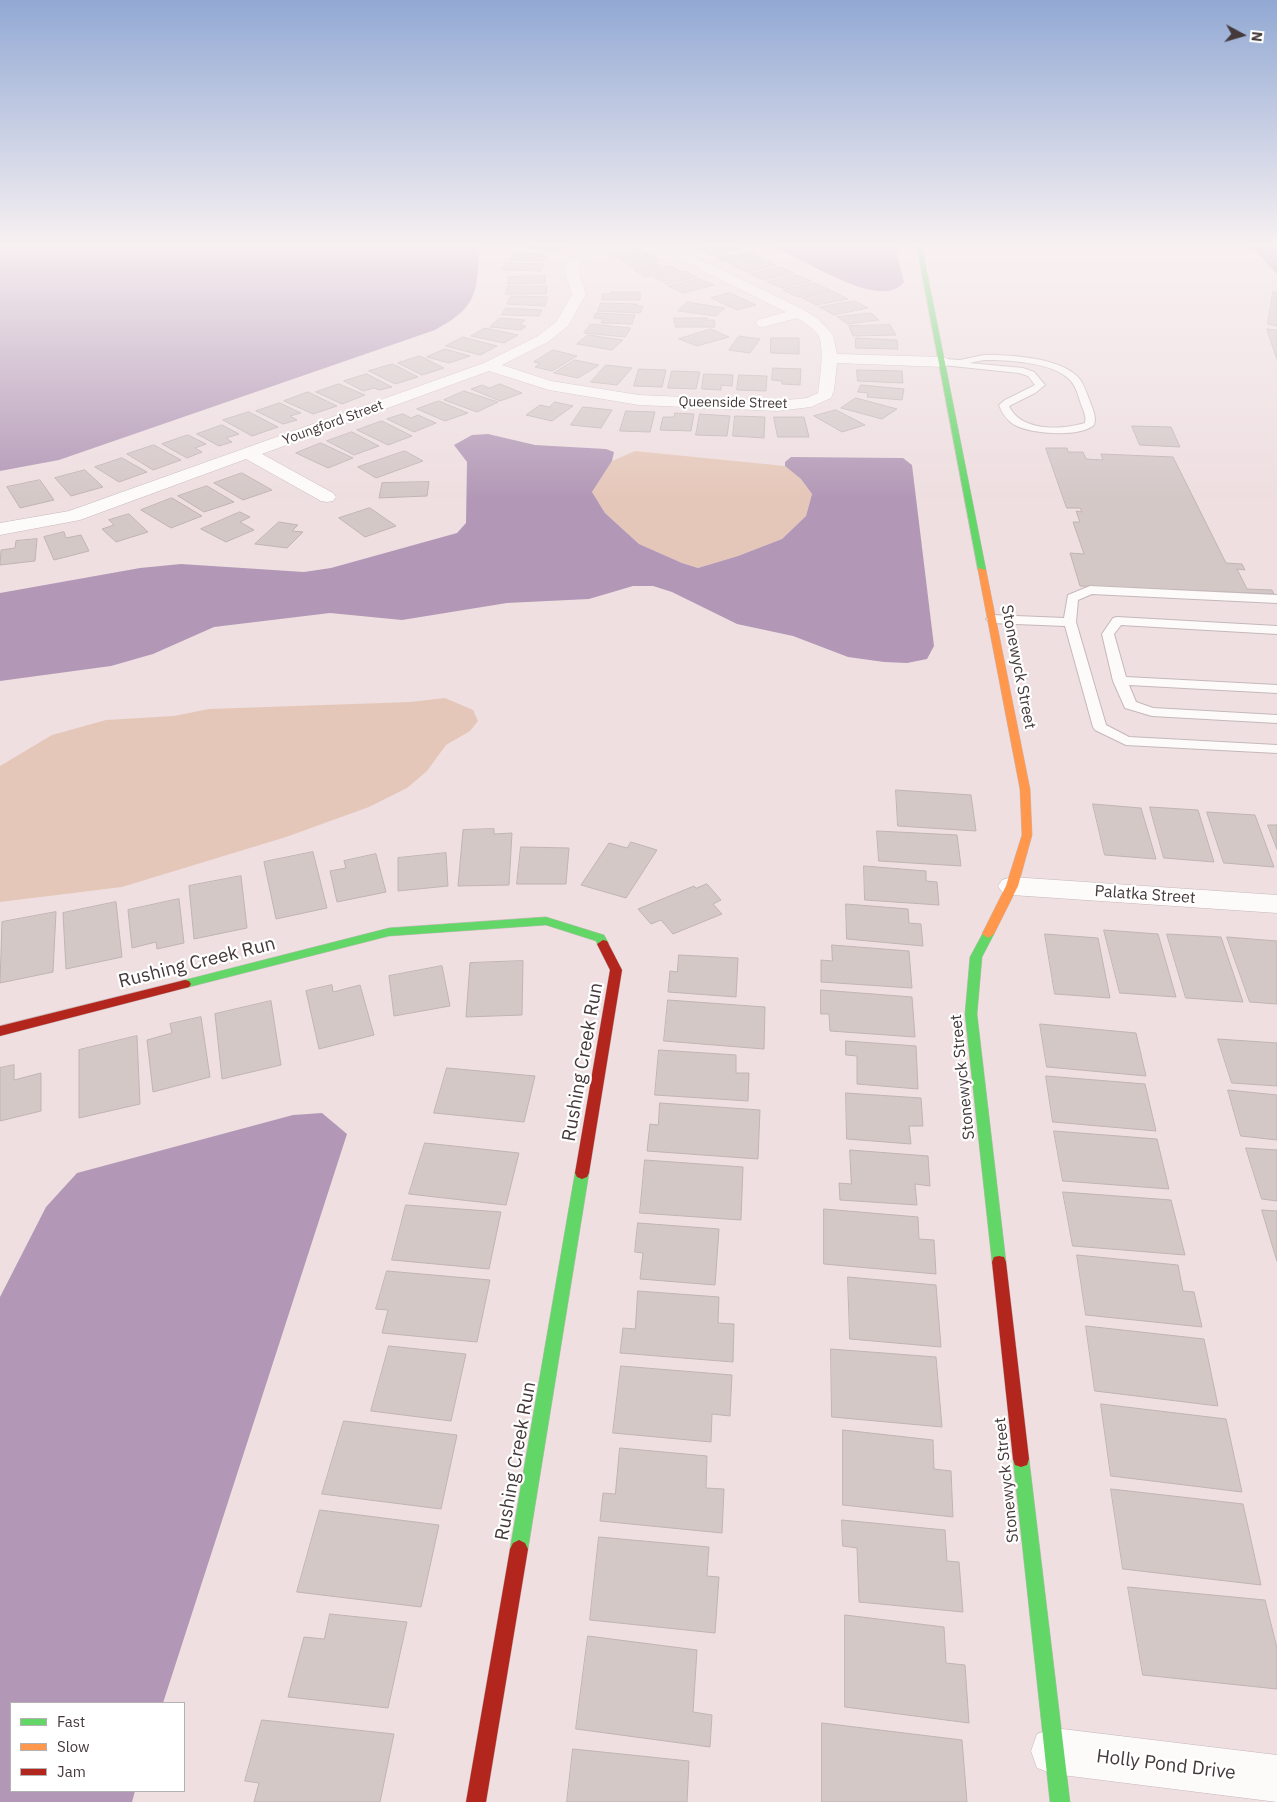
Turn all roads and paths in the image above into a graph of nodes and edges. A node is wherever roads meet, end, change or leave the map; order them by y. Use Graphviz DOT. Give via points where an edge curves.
graph roads {
  1 [pos="553,331"];
  2 [pos="822,331"];
  3 [pos="937,331"];
  4 [pos="828,358"];
  5 [pos="943,362"];
  6 [pos="961,362"];
  7 [pos="489,366"];
  8 [pos="249,454"];
  9 [pos="327,497"];
  10 [pos="0,529"];
  11 [pos="1277,599"];
  12 [pos="992,619"];
  13 [pos="1070,622"];
  14 [pos="1277,630"];
  15 [pos="1120,681"];
  16 [pos="1277,689"];
  17 [pos="1277,719"];
  18 [pos="1277,748"];
  19 [pos="1012,886"];
  20 [pos="1277,904"];
  21 [pos="0,1031"];
  22 [pos="1054,1751"];
  23 [pos="1277,1779"];
  24 [pos="476,1802"];
  25 [pos="1060,1802"];
  1 -- 7 [label="street, Youngford Street"];
  2 -- 4 [label="street, Queenside Street" via="828,339"];
  3 -- 5 [label="street, Stonewyck Street"];
  4 -- 5 [label="street"];
  4 -- 7 [label="street, Queenside Street" via="825,395 811,402 777,406 639,400 549,385"];
  5 -- 6 [label="lane"];
  5 -- 12 [label="street, Stonewyck Street"];
  6 -- 6 [label="lane" via="969,366 1020,370 1037,379 1040,385 1035,390 1004,405 1009,417 1018,422 1049,430 1071,430 1089,425 1090,416 1075,378 1066,371 1026,360 967,358"];
  7 -- 8 [label="street, Youngford Street"];
  8 -- 9 [label="street"];
  8 -- 10 [label="street, Youngford Street" via="73,516"];
  11 -- 13 [label="lane" via="1090,590 1072,598"];
  12 -- 13 [label="lane"];
  12 -- 19 [label="street, Stonewyck Street" via="1025,789 1027,835"];
  13 -- 18 [label="lane" via="1100,727 1126,741"];
  14 -- 15 [label="lane" via="1118,621 1108,634"];
  15 -- 16 [label="lane"];
  15 -- 17 [label="lane" via="1130,705 1152,712"];
  19 -- 20 [label="street, Palatka Street"];
  19 -- 22 [label="street, Stonewyck Street" via="976,956 972,1014"];
  21 -- 24 [label="street, Rushing Creek Run" via="389,932 546,921 600,938 616,970"];
  22 -- 23 [label="street, Holly Pond Drive"];
  22 -- 25 [label="street, Stonewyck Street"];
}
